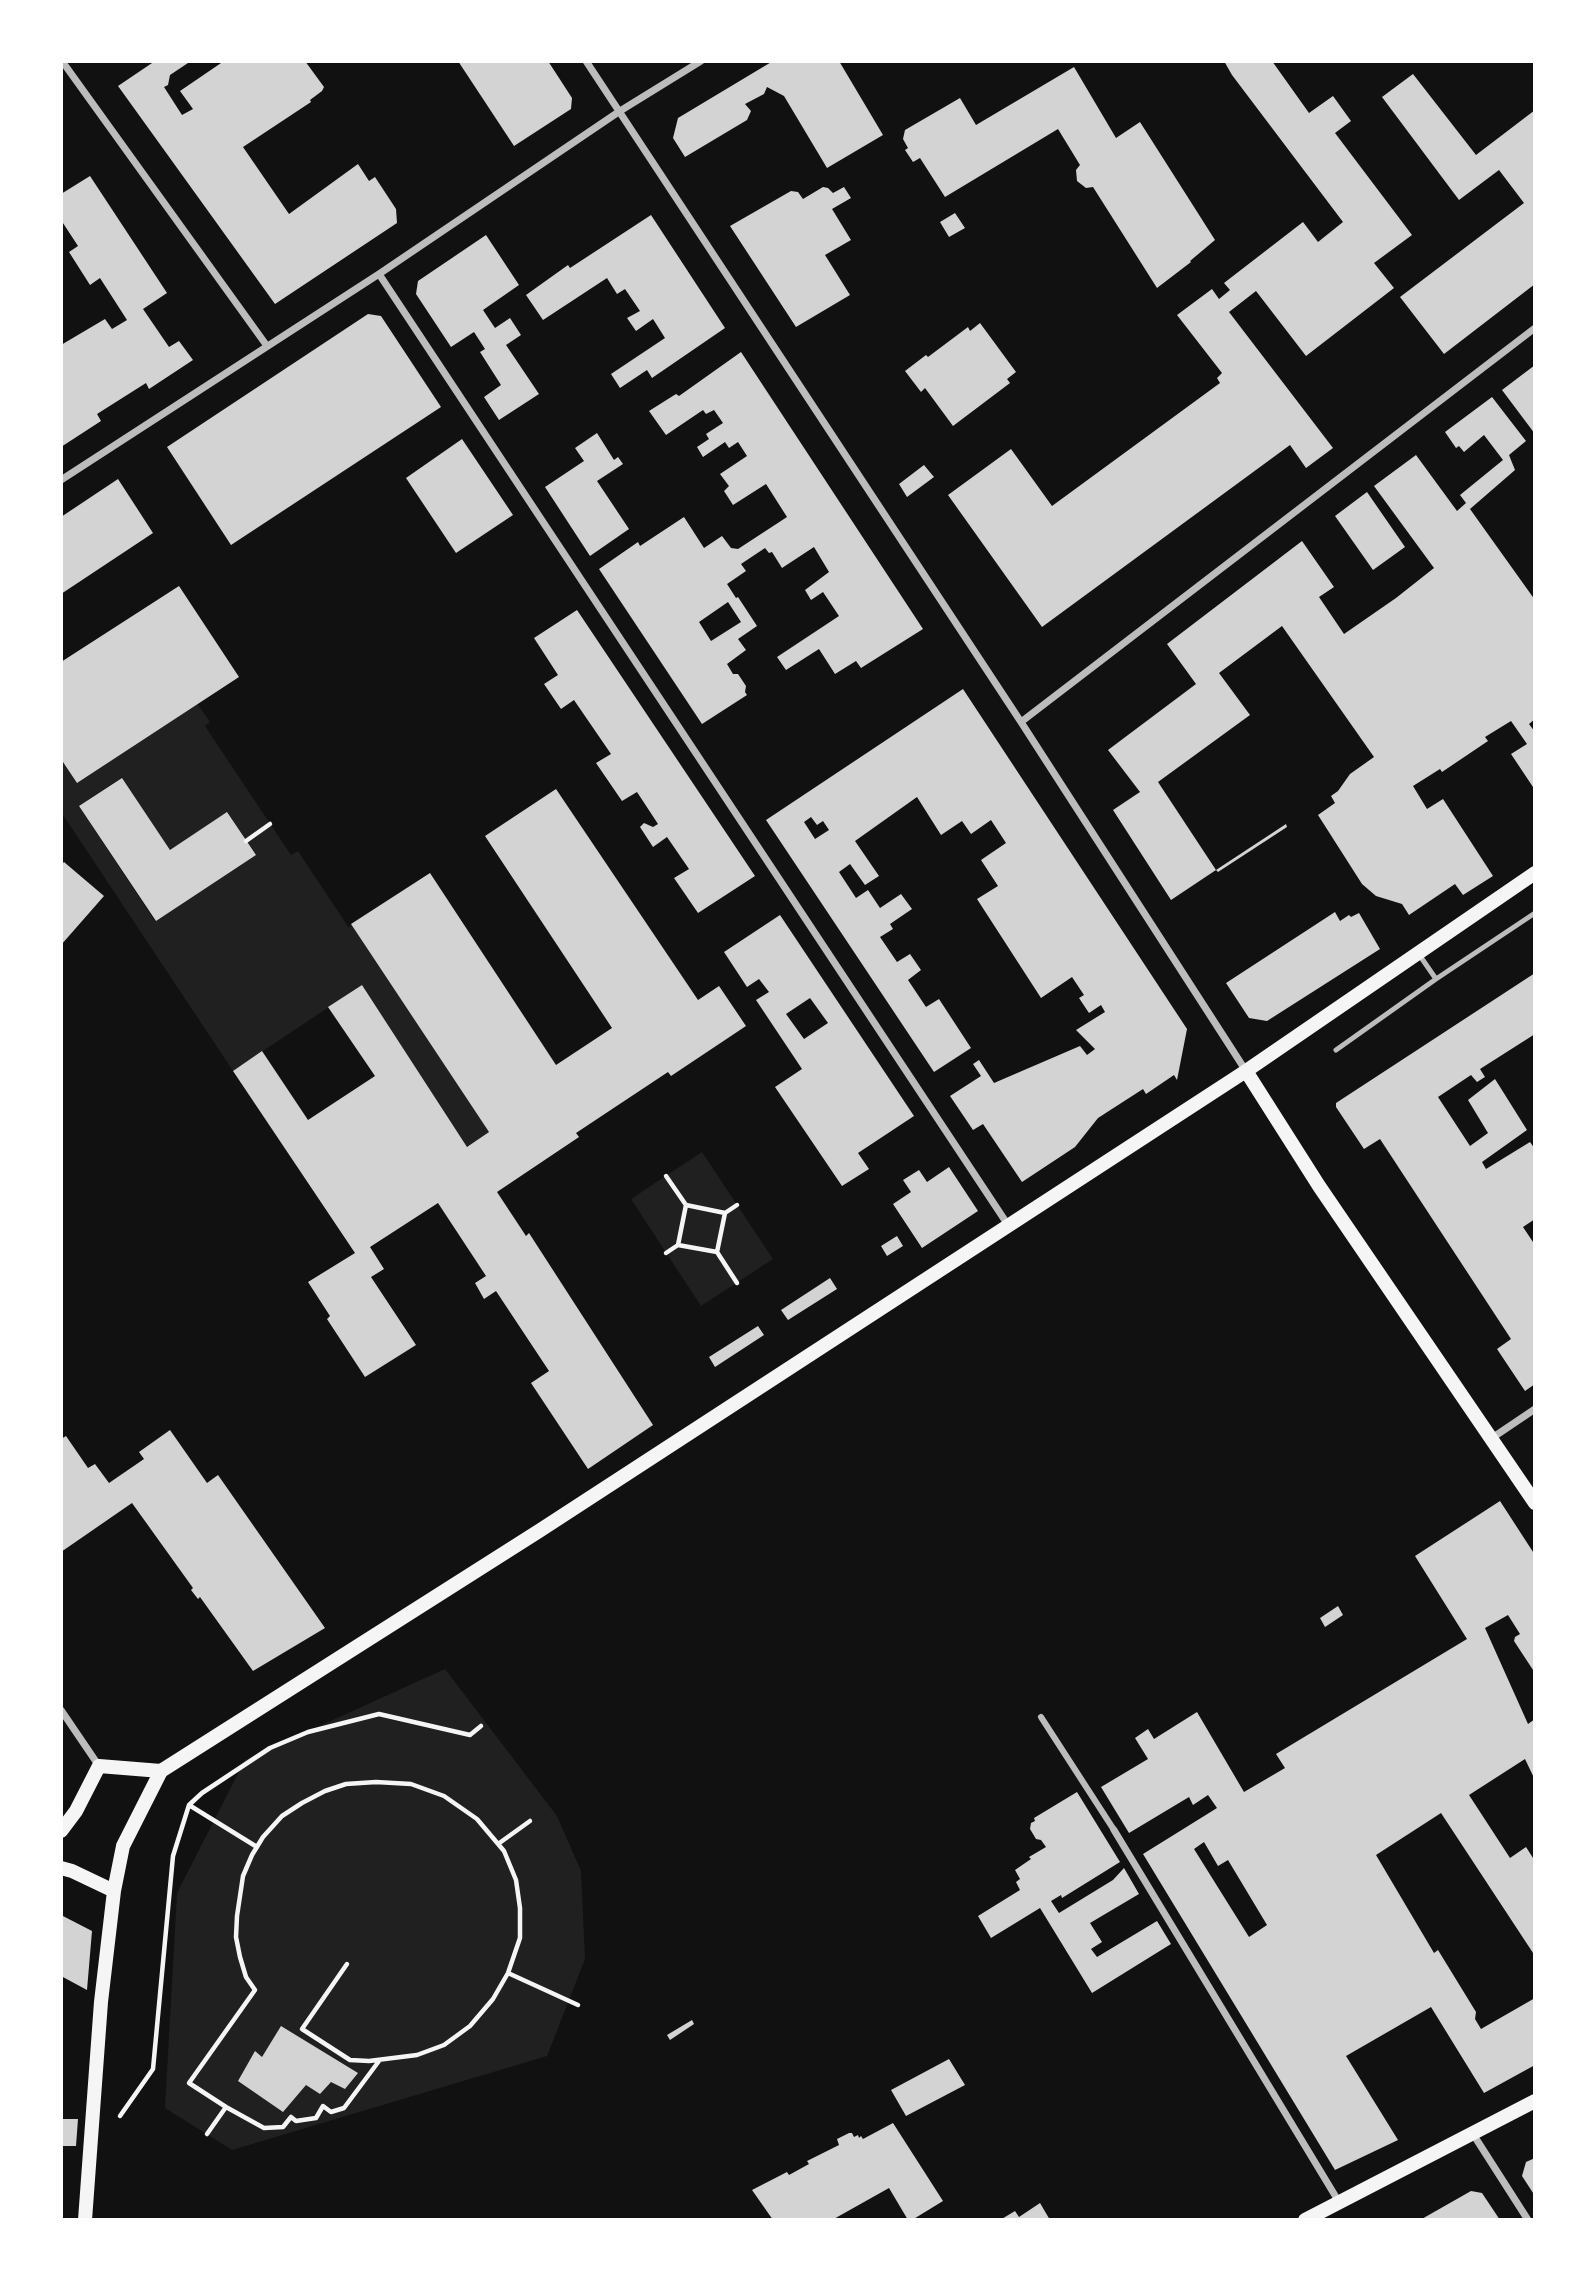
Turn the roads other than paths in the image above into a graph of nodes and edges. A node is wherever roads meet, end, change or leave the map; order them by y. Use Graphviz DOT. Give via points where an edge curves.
graph roads {
  1 [pos="62,61"];
  2 [pos="586,61"];
  3 [pos="701,61"];
  4 [pos="620,111"];
  5 [pos="379,274"];
  6 [pos="1535,328"];
  7 [pos="267,346"];
  8 [pos="61,480"];
  9 [pos="1021,722"];
  10 [pos="1535,873"];
  11 [pos="1535,913"];
  12 [pos="1418,953"];
  13 [pos="1436,979"];
  14 [pos="1336,1050"];
  15 [pos="1246,1071"];
  16 [pos="1009,1225"];
  17 [pos="1535,1409"];
  18 [pos="1492,1438"];
  19 [pos="1535,1503"];
  20 [pos="61,1710"];
  21 [pos="1041,1717"];
  22 [pos="99,1766"];
  23 [pos="161,1771"];
  24 [pos="1114,1830"];
  25 [pos="61,1831"];
  26 [pos="61,1868"];
  27 [pos="114,1891"];
  28 [pos="1535,2101"];
  29 [pos="1473,2134"];
  30 [pos="1339,2203"];
  31 [pos="85,2220"];
  32 [pos="1305,2220"];
  33 [pos="1528,2220"];
  1 -- 7 [label="street"];
  2 -- 4 [label="street"];
  3 -- 4 [label="street"];
  4 -- 5 [label="street"];
  4 -- 9 [label="street"];
  5 -- 7 [label="street"];
  5 -- 16 [label="street"];
  6 -- 9 [label="street"];
  7 -- 8 [label="street"];
  9 -- 15 [label="street"];
  10 -- 12 [label="main road"];
  11 -- 13 [label="lane"];
  12 -- 13 [label="lane"];
  12 -- 15 [label="main road"];
  13 -- 14 [label="lane"];
  15 -- 16 [label="main road"];
  15 -- 18 [label="main road"];
  16 -- 23 [label="main road"];
  17 -- 18 [label="street"];
  18 -- 19 [label="main road"];
  20 -- 22 [label="street"];
  21 -- 24 [label="street"];
  22 -- 23 [label="main road"];
  22 -- 25 [label="main road"];
  23 -- 27 [label="main road" via="123,1846"];
  24 -- 30 [label="street"];
  26 -- 27 [label="main road"];
  27 -- 31 [label="main road"];
  28 -- 29 [label="main road"];
  29 -- 30 [label="main road"];
  29 -- 33 [label="street"];
  30 -- 32 [label="main road"];
}
